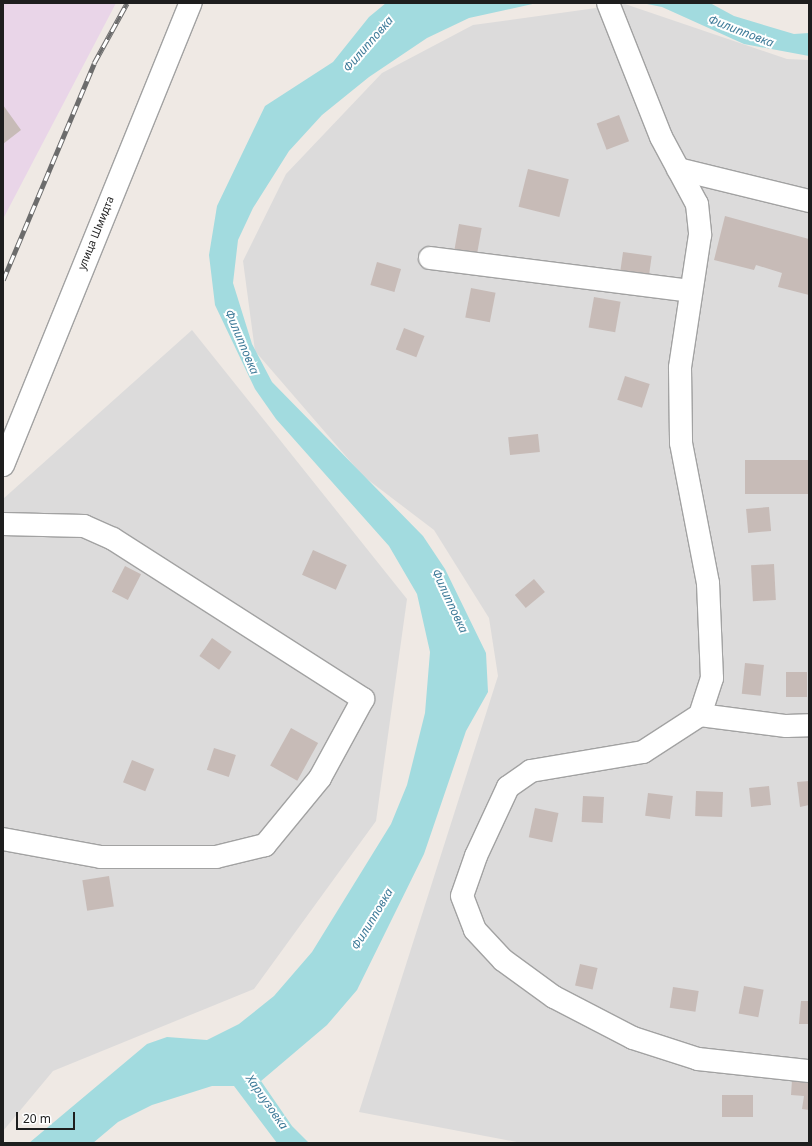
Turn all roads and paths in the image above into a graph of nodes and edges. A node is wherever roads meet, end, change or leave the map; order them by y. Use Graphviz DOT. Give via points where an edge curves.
graph roads {
  1 [pos="191,3"];
  2 [pos="608,3"];
  3 [pos="678,169"];
  4 [pos="809,201"];
  5 [pos="430,258"];
  6 [pos="691,291"];
  7 [pos="3,464"];
  8 [pos="3,524"];
  9 [pos="700,715"];
  10 [pos="809,725"];
  11 [pos="3,839"];
  12 [pos="809,1071"];
  1 -- 7 [label="street, улица Шмидта"];
  2 -- 3 [label="street"];
  3 -- 4 [label="street"];
  3 -- 6 [label="street" via="697,204 700,234"];
  5 -- 6 [label="street"];
  6 -- 9 [label="street" via="680,368 681,443 708,583 712,678"];
  8 -- 11 [label="street" via="84,526 113,539 364,699 320,778 265,845 216,857 101,857"];
  9 -- 10 [label="street" via="786,726"];
  9 -- 12 [label="street" via="643,752 531,771 508,787 476,856 462,896 476,930 503,960 554,997 633,1038 698,1059"];
}
